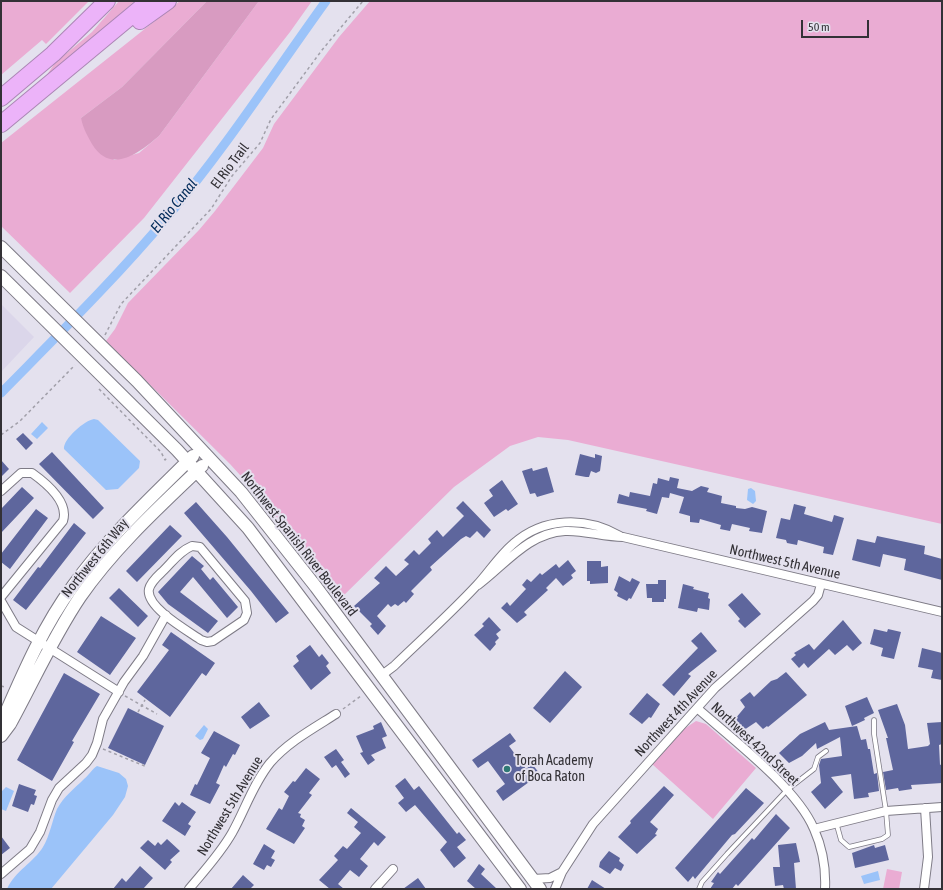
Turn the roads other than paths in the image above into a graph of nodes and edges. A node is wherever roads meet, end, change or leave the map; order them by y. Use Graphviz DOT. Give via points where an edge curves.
graph roads {
  1 [pos="102,1"];
  2 [pos="107,1"];
  3 [pos="149,1"];
  4 [pos="168,1"];
  5 [pos="89,18"];
  6 [pos="34,97"];
  7 [pos="1,98"];
  8 [pos="1,124"];
  9 [pos="1,247"];
  10 [pos="1,276"];
  11 [pos="200,448"];
  12 [pos="210,458"];
  13 [pos="188,461"];
  14 [pos="197,470"];
  15 [pos="1,491"];
  16 [pos="821,584"];
  17 [pos="1,596"];
  18 [pos="1,601"];
  19 [pos="310,608"];
  20 [pos="942,612"];
  21 [pos="166,615"];
  22 [pos="38,642"];
  23 [pos="49,649"];
  24 [pos="382,675"];
  25 [pos="122,694"];
  26 [pos="697,708"];
  27 [pos="336,714"];
  28 [pos="874,720"];
  29 [pos="1,724"];
  30 [pos="1,736"];
  31 [pos="826,751"];
  32 [pos="787,790"];
  33 [pos="942,807"];
  34 [pos="925,808"];
  35 [pos="886,811"];
  36 [pos="836,822"];
  37 [pos="814,829"];
  38 [pos="393,869"];
  39 [pos="562,872"];
  40 [pos="1,874"];
  41 [pos="533,879"];
  42 [pos="189,889"];
  43 [pos="375,889"];
  44 [pos="520,889"];
  45 [pos="540,889"];
  46 [pos="555,889"];
  47 [pos="699,889"];
  48 [pos="825,889"];
  49 [pos="924,889"];
  1 -- 5 [label="highway"];
  2 -- 5 [label="highway"];
  3 -- 6 [label="highway"];
  4 -- 6 [label="highway" via="69,78"];
  5 -- 7 [label="highway" via="28,77"];
  6 -- 8 [label="highway"];
  9 -- 11 [label="main road, Northwest Spanish River Boulevard"];
  10 -- 13 [label="main road"];
  11 -- 12 [label="main road, Northwest Spanish River Boulevard"];
  11 -- 13 [label="main road, Northwest 6th Way"];
  12 -- 14 [label="main road, Northwest 6th Way"];
  12 -- 24 [label="main road, Northwest Spanish River Boulevard" via="278,538"];
  13 -- 14 [label="main road"];
  13 -- 22 [label="main road, Northwest 6th Way" via="132,515 98,554 73,586"];
  14 -- 19 [label="main road" via="248,528"];
  14 -- 23 [label="main road, Northwest 6th Way" via="107,563 80,597"];
  15 -- 17 [label="street" via="21,473 32,473 62,502 65,514 63,521"];
  16 -- 20 [label="street, Northwest 5th Avenue"];
  16 -- 24 [label="street, Northwest 5th Avenue" via="623,537 565,531 546,534 526,544 478,585"];
  16 -- 26 [label="street, Northwest 4th Avenue" via="813,601 715,688"];
  18 -- 22 [label="street" via="16,627"];
  19 -- 24 [label="main road" via="340,636 368,670"];
  19 -- 44 [label="main road"];
  21 -- 21 [label="street" via="150,600 149,587 183,550 192,546 200,547 212,559 247,607 244,620 213,641 207,642"];
  21 -- 25 [label="street"];
  22 -- 23 [label="street"];
  22 -- 29 [label="main road, Northwest 6th Way"];
  23 -- 25 [label="street"];
  23 -- 30 [label="main road, Northwest 6th Way" via="10,724"];
  24 -- 41 [label="main road, Northwest Spanish River Boulevard"];
  25 -- 40 [label="street" via="103,719 92,755 59,788 30,849"];
  26 -- 32 [label="street, Northwest 42nd Street"];
  26 -- 39 [label="street, Northwest 4th Avenue" via="593,824"];
  27 -- 42 [label="street, Northwest 5th Avenue" via="296,740 271,763 252,790 232,833"];
  28 -- 35 [label="lane"];
  31 -- 32 [label="lane" via="818,757 814,768"];
  32 -- 37 [label="street, Northwest 42nd Street"];
  32 -- 47 [label="lane" via="719,863"];
  33 -- 34 [label="street"];
  34 -- 35 [label="street"];
  34 -- 49 [label="street" via="928,857"];
  35 -- 36 [label="street"];
  35 -- 36 [label="lane" via="889,833 886,837 849,847 841,840"];
  36 -- 37 [label="street"];
  37 -- 48 [label="street, Northwest 42nd Street" via="824,864"];
  38 -- 43 [label="street"];
  39 -- 41 [label="street" via="550,878"];
  39 -- 46 [label="street, Northwest 4th Avenue"];
  41 -- 45 [label="main road, Northwest Spanish River Boulevard"];
}
